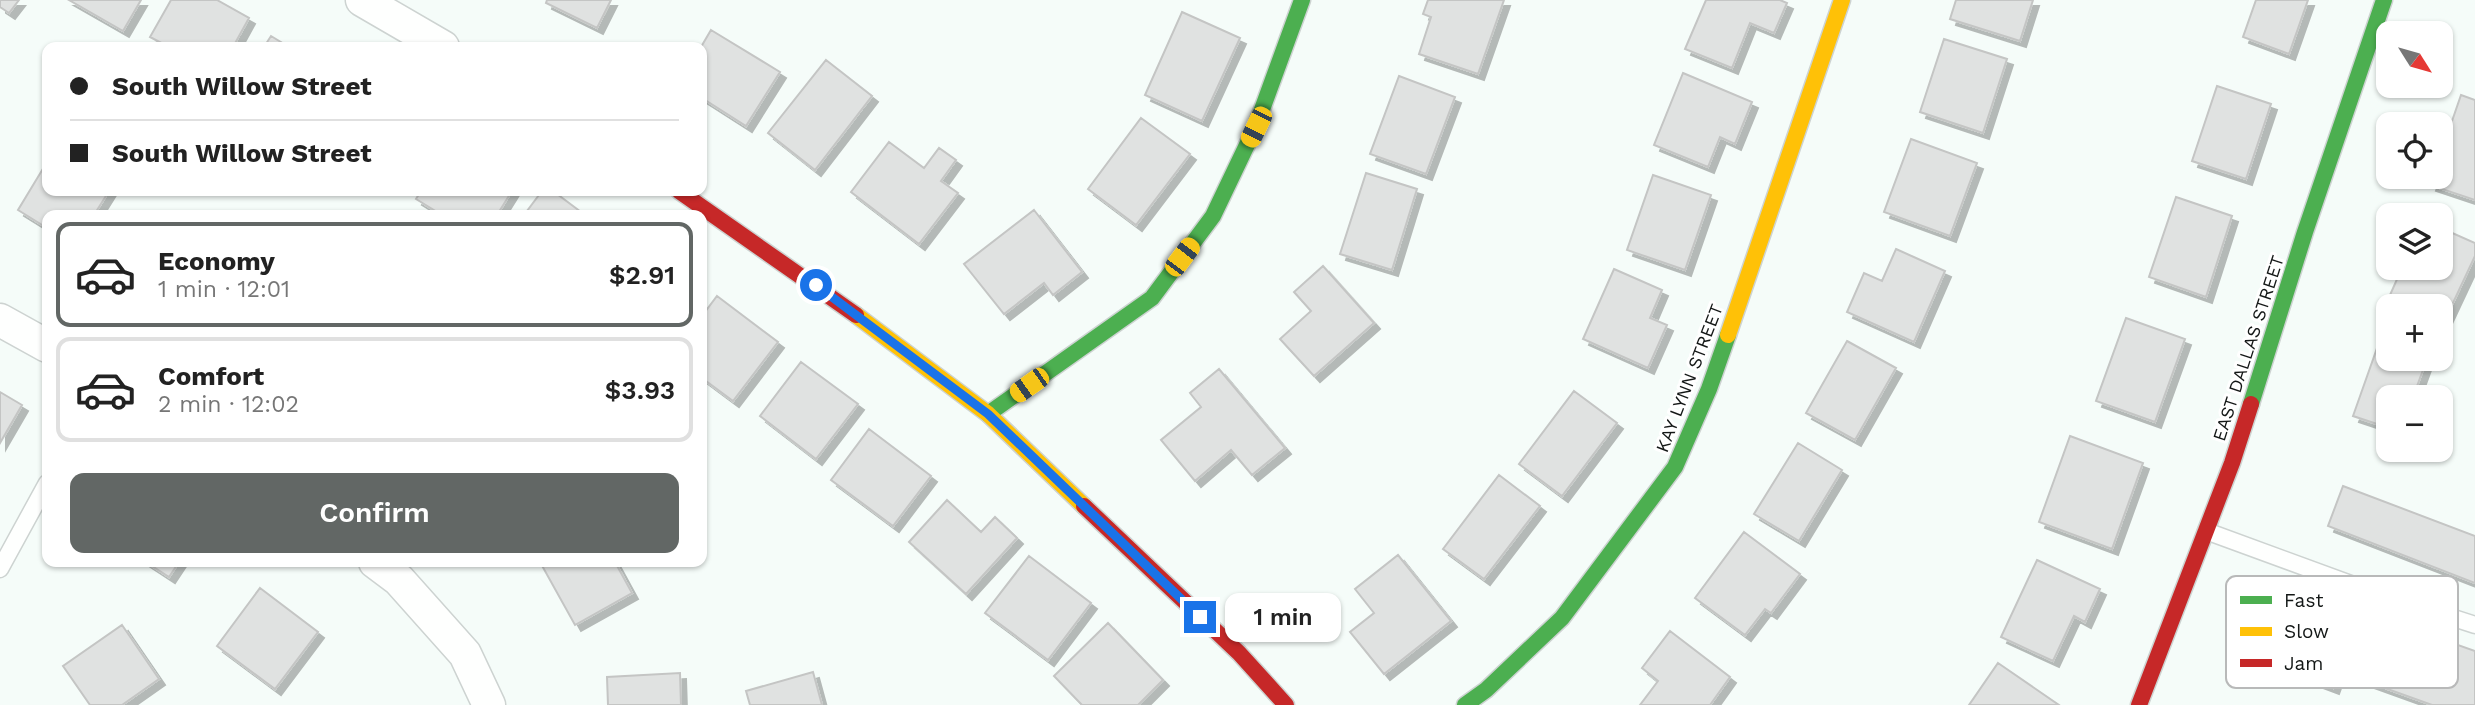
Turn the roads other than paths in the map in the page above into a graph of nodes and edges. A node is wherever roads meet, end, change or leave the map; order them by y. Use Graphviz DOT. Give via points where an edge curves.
graph roads {
  1 [pos="362,0"];
  2 [pos="1302,0"];
  3 [pos="1842,0"];
  4 [pos="2384,0"];
  5 [pos="407,11"];
  6 [pos="438,42"];
  7 [pos="686,196"];
  8 [pos="707,210"];
  9 [pos="707,210"];
  10 [pos="0,320"];
  11 [pos="42,343"];
  12 [pos="988,414"];
  13 [pos="42,492"];
  14 [pos="2206,531"];
  15 [pos="382,567"];
  16 [pos="0,569"];
  17 [pos="2329,576"];
  18 [pos="2458,619"];
  19 [pos="2475,625"];
  20 [pos="489,705"];
  21 [pos="1286,705"];
  22 [pos="1465,705"];
  23 [pos="2139,705"];
  1 -- 5 [label="street"];
  2 -- 12 [label="street" via="1256,127 1213,216 1152,298"];
  3 -- 22 [label="street, KAY LYNN STREET" via="1709,389 1675,467 1562,618"];
  4 -- 14 [label="street, EAST DALLAS STREET"];
  5 -- 6 [label="street"];
  7 -- 8 [label="street"];
  9 -- 12 [label="street"];
  10 -- 11 [label="street"];
  12 -- 21 [label="street" via="1239,653"];
  13 -- 16 [label="lane"];
  14 -- 17 [label="lane"];
  14 -- 23 [label="street, EAST DALLAS STREET"];
  15 -- 20 [label="street" via="399,580 465,654"];
  18 -- 19 [label="lane"];
}
